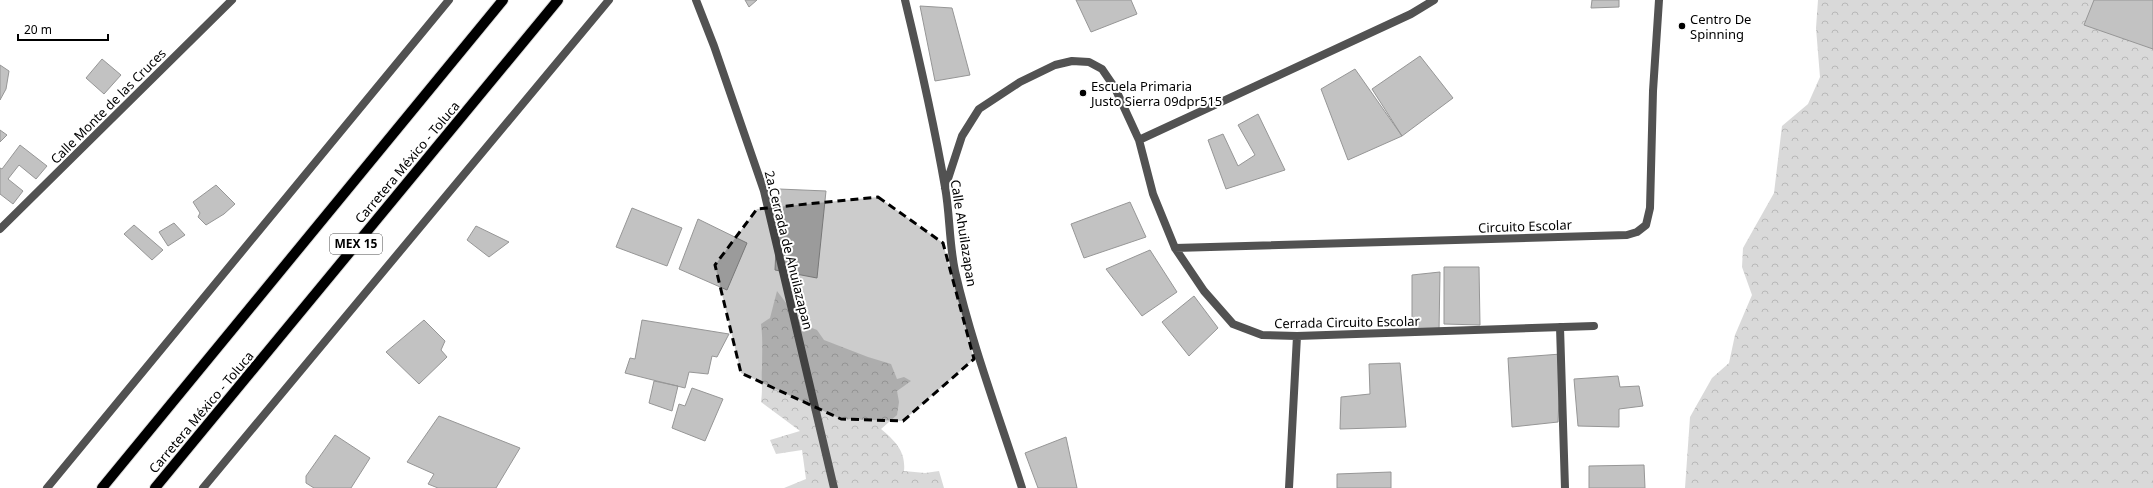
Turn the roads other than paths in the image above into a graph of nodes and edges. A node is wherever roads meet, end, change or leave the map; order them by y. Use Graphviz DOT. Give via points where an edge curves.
graph roads {
  1 [pos="232,0"];
  2 [pos="449,0"];
  3 [pos="503,0"];
  4 [pos="558,0"];
  5 [pos="608,0"];
  6 [pos="696,0"];
  7 [pos="905,0"];
  8 [pos="1434,0"];
  9 [pos="1659,0"];
  10 [pos="1139,140"];
  11 [pos="945,188"];
  12 [pos="0,229"];
  13 [pos="1175,248"];
  14 [pos="1594,326"];
  15 [pos="1560,327"];
  16 [pos="1298,336"];
  17 [pos="48,488"];
  18 [pos="102,488"];
  19 [pos="155,488"];
  20 [pos="203,488"];
  21 [pos="834,488"];
  22 [pos="1022,488"];
  23 [pos="1289,488"];
  24 [pos="1565,488"];
  1 -- 12 [label="street, Calle Monte de las Cruces"];
  2 -- 17 [label="street"];
  3 -- 18 [label="main road, Carretera México - Toluca / MEX 15"];
  4 -- 19 [label="main road, Carretera México - Toluca / MEX 15"];
  5 -- 20 [label="street"];
  6 -- 21 [label="street, 2a.Cerrada de Ahuilazapan" via="764,191"];
  7 -- 11 [label="street, Calle Ahuilazapan"];
  8 -- 10 [label="street" via="1411,14"];
  9 -- 13 [label="street, Circuito Escolar" via="1653,91 1650,208 1646,225 1638,232 1627,235"];
  10 -- 11 [label="street, Cerrada Circuito Escolar" via="1115,88 1102,69 1089,62 1072,61 1055,65 1020,82 979,109 962,136"];
  10 -- 13 [label="street, Cerrada Circuito Escolar" via="1153,194"];
  11 -- 22 [label="street, Calle Ahuilazapan" via="955,268 964,307 975,349"];
  13 -- 16 [label="street, Cerrada Circuito Escolar" via="1204,291 1233,324 1262,335"];
  14 -- 15 [label="street, Cerrada Circuito Escolar"];
  15 -- 16 [label="street, Cerrada Circuito Escolar"];
  15 -- 24 [label="street"];
  16 -- 23 [label="street"];
}
